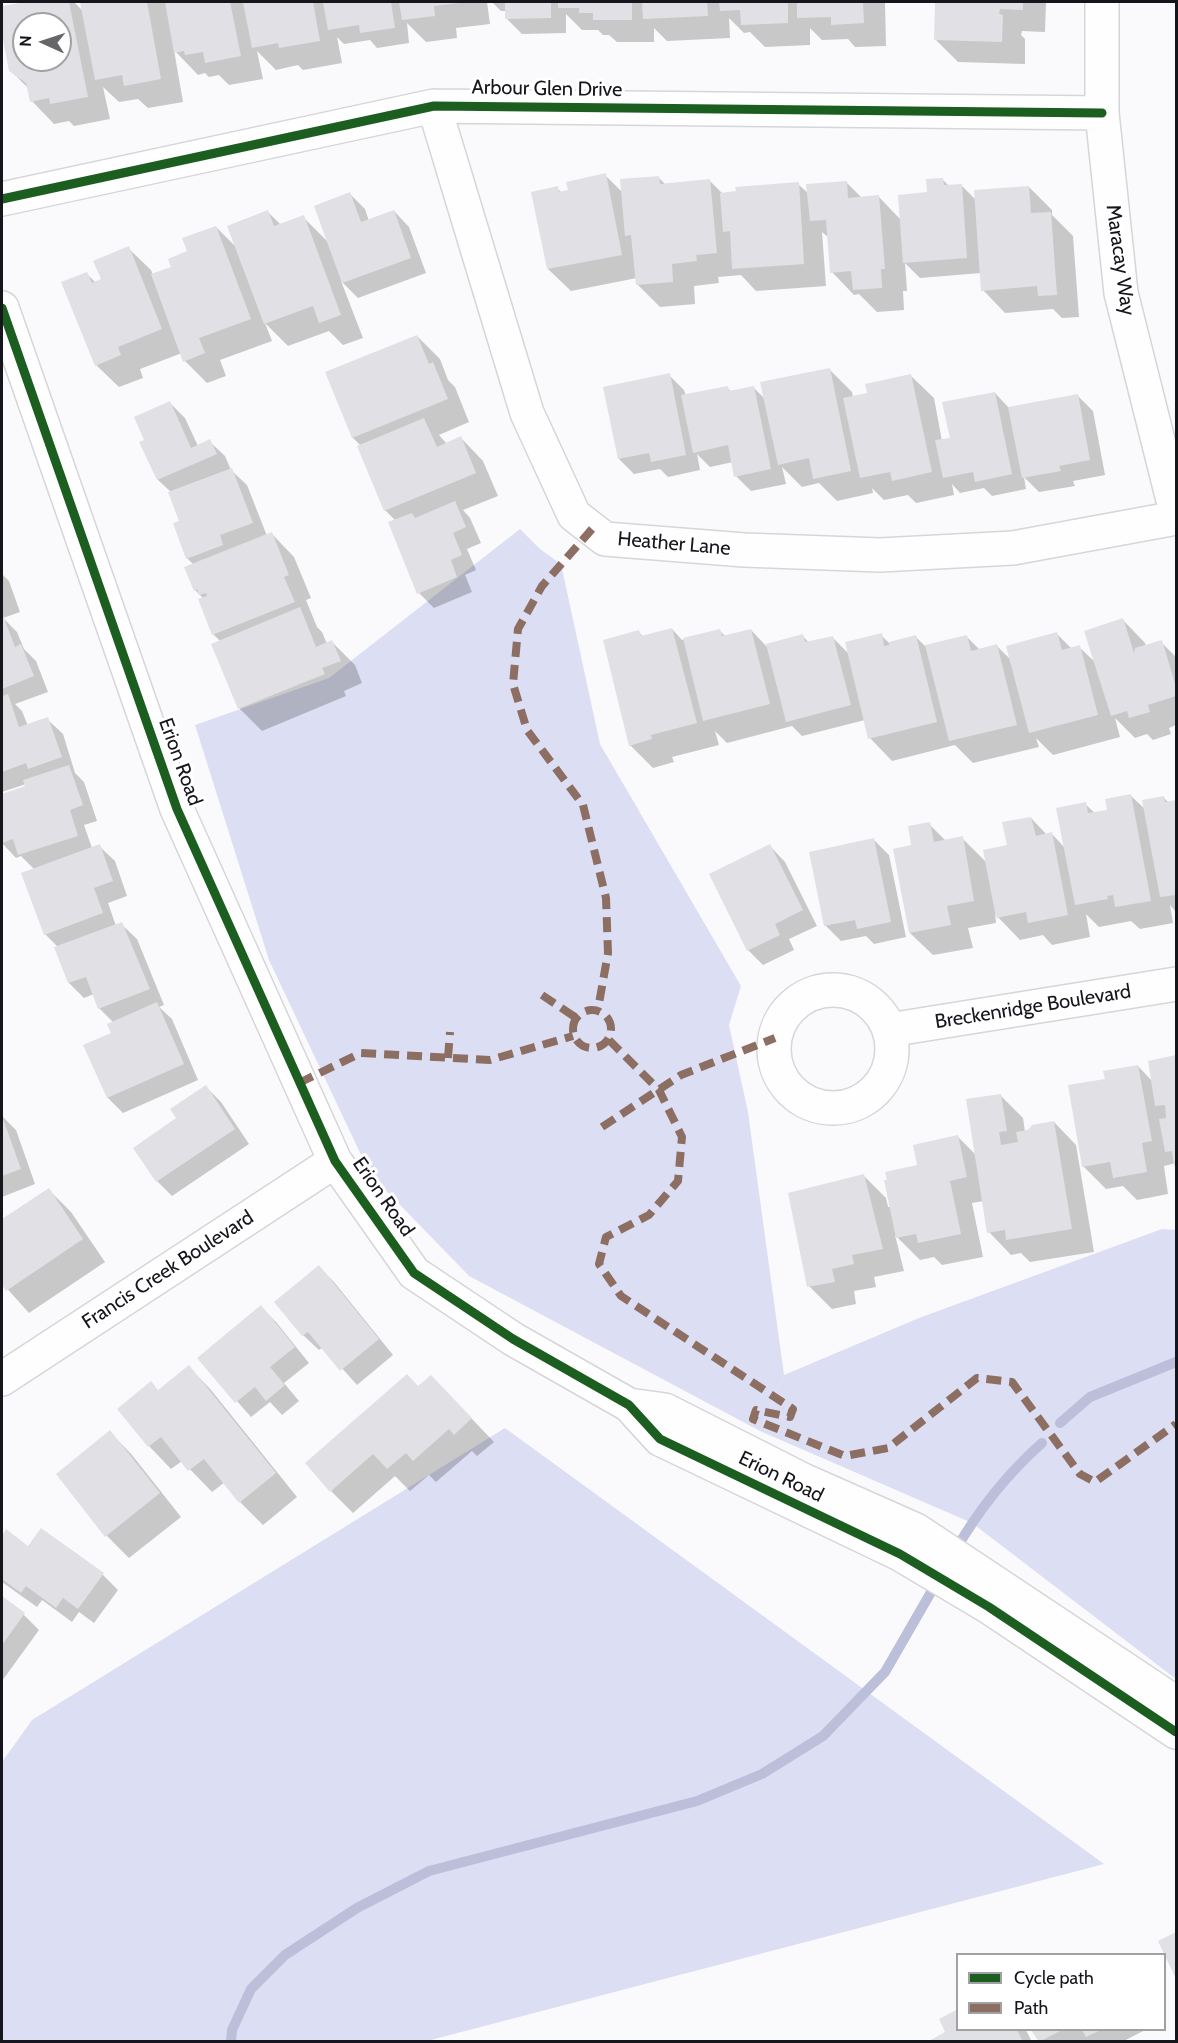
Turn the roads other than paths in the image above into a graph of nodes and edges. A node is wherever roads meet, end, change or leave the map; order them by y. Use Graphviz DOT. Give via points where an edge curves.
graph roads {
  1 [pos="1102,2"];
  2 [pos="434,106"];
  3 [pos="1102,112"];
  4 [pos="2,199"];
  5 [pos="2,308"];
  6 [pos="1176,512"];
  7 [pos="1176,518"];
  8 [pos="1176,984"];
  9 [pos="889,1030"];
  10 [pos="335,1161"];
  11 [pos="2,1379"];
  12 [pos="994,1596"];
  13 [pos="1176,1703"];
  14 [pos="1176,1732"];
  1 -- 3 [label="street, Maracay Way"];
  2 -- 3 [label="street, Arbour Glen Drive"];
  2 -- 4 [label="street, Arbour Glen Drive"];
  2 -- 7 [label="street, Heather Lane" via="527,413 574,515 605,538 744,550 880,555 1013,548"];
  3 -- 6 [label="street, Maracay Way" via="1121,293"];
  5 -- 10 [label="street, Erion Road" via="177,809"];
  8 -- 9 [label="street, Breckenridge Boulevard"];
  10 -- 11 [label="street, Francis Creek Boulevard"];
  10 -- 12 [label="street, Erion Road" via="414,1273 513,1339 629,1405 660,1439 908,1542"];
  12 -- 13 [label="street, Erion Road"];
  12 -- 14 [label="street, Erion Road"];
}
